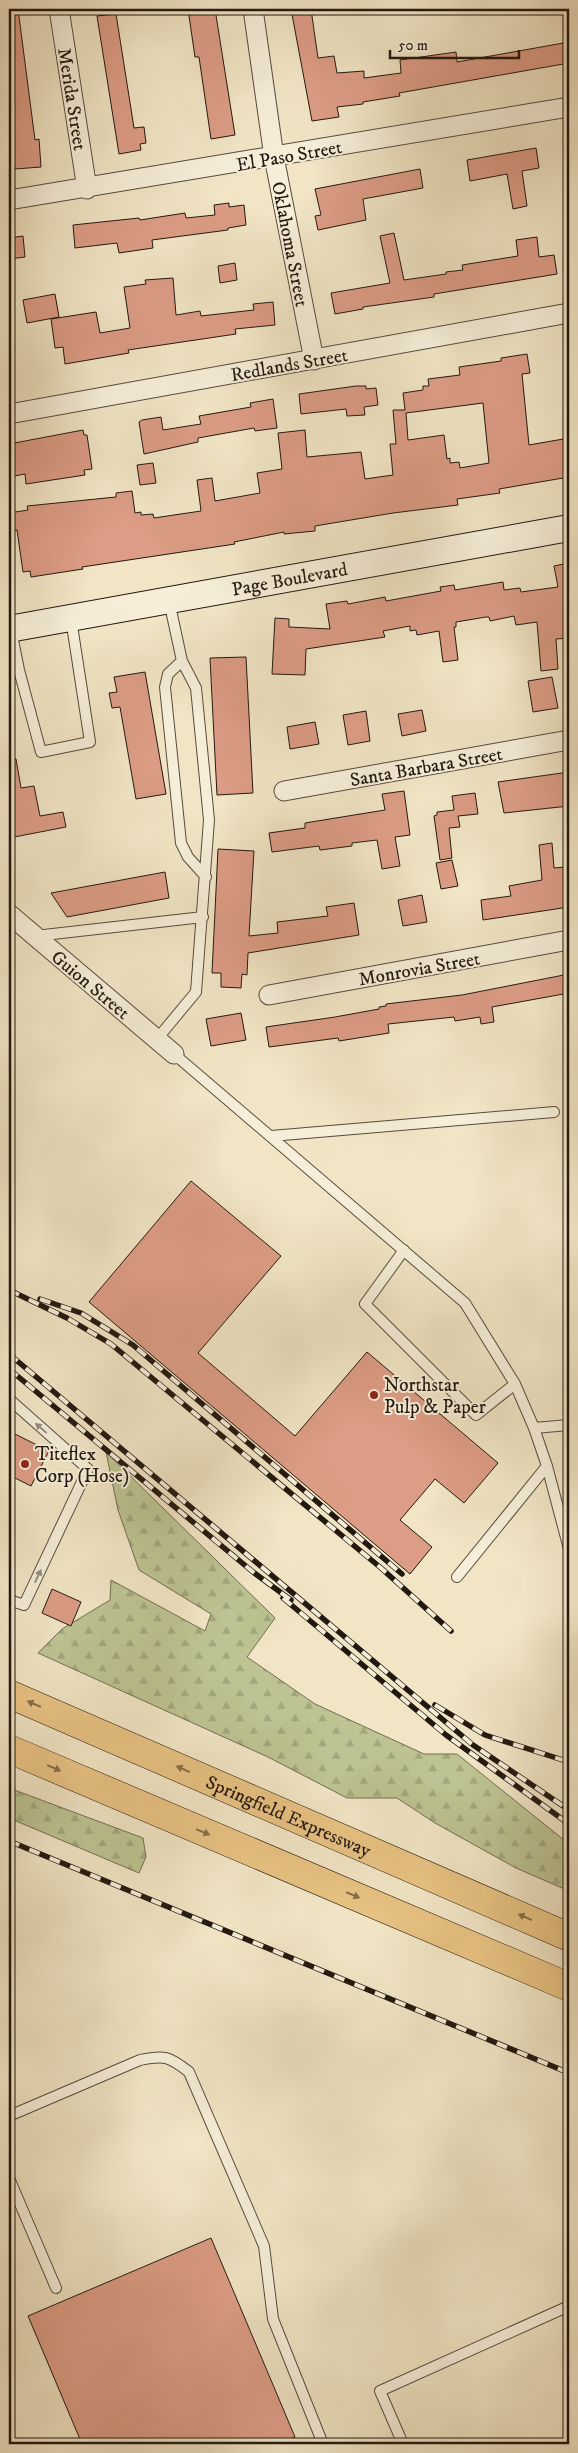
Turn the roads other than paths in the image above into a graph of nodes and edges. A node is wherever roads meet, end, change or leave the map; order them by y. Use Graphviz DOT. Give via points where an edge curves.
graph roads {
  1 [pos="59,9"];
  2 [pos="253,9"];
  3 [pos="569,107"];
  4 [pos="274,157"];
  5 [pos="87,189"];
  6 [pos="9,200"];
  7 [pos="569,313"];
  8 [pos="314,360"];
  9 [pos="9,414"];
  10 [pos="569,528"];
  11 [pos="168,600"];
  12 [pos="71,618"];
  13 [pos="10,629"];
  14 [pos="182,661"];
  15 [pos="569,740"];
  16 [pos="284,791"];
  17 [pos="206,877"];
  18 [pos="9,914"];
  19 [pos="202,917"];
  20 [pos="35,936"];
  21 [pos="569,940"];
  22 [pos="268,995"];
  23 [pos="156,1039"];
  24 [pos="174,1054"];
  25 [pos="554,1112"];
  26 [pos="271,1136"];
  27 [pos="404,1250"];
  28 [pos="515,1384"];
  29 [pos="9,1399"];
  30 [pos="569,1425"];
  31 [pos="534,1428"];
  32 [pos="547,1466"];
  33 [pos="569,1550"];
  34 [pos="457,1577"];
  35 [pos="9,1600"];
  36 [pos="9,1694"];
  37 [pos="9,1749"];
  38 [pos="569,1937"];
  39 [pos="569,1987"];
  40 [pos="9,2116"];
  41 [pos="9,2178"];
  42 [pos="56,2288"];
  43 [pos="569,2306"];
  44 [pos="322,2444"];
  45 [pos="403,2444"];
  1 -- 5 [label="street, Merida Street"];
  2 -- 4 [label="street, Oklahoma Street"];
  3 -- 4 [label="street, El Paso Street"];
  4 -- 5 [label="street, El Paso Street"];
  4 -- 8 [label="street, Oklahoma Street"];
  5 -- 6 [label="street, El Paso Street"];
  7 -- 8 [label="street, Redlands Street"];
  8 -- 9 [label="street, Redlands Street"];
  10 -- 11 [label="street, Page Boulevard"];
  11 -- 12 [label="street, Page Boulevard"];
  11 -- 14 [label="lane"];
  12 -- 13 [label="street, Page Boulevard"];
  12 -- 13 [label="lane" via="90,742 42,752"];
  14 -- 17 [label="lane" via="196,688 209,820"];
  14 -- 17 [label="lane" via="168,674 165,687 181,843 188,858"];
  15 -- 16 [label="street, Santa Barbara Street"];
  17 -- 19 [label="lane"];
  18 -- 20 [label="street, Guion Street"];
  19 -- 20 [label="lane"];
  19 -- 23 [label="lane" via="196,992"];
  20 -- 23 [label="street, Guion Street"];
  21 -- 22 [label="street, Monrovia Street"];
  23 -- 24 [label="street, Guion Street"];
  24 -- 26 [label="lane"];
  25 -- 26 [label="lane"];
  26 -- 27 [label="lane"];
  27 -- 28 [label="lane" via="465,1303"];
  27 -- 28 [label="lane" via="365,1304 476,1415"];
  28 -- 31 [label="lane"];
  35 -- 29 [label="lane, one-way" via="24,1605 88,1469"];
  30 -- 31 [label="lane"];
  31 -- 32 [label="lane"];
  32 -- 33 [label="lane"];
  32 -- 34 [label="lane"];
  38 -- 36 [label="highway, Springfield Expressway, one-way"];
  37 -- 39 [label="highway, one-way"];
  40 -- 44 [label="lane" via="140,2060 160,2056 174,2060 188,2072 264,2246 272,2319"];
  41 -- 42 [label="lane"];
  43 -- 45 [label="lane" via="380,2391"];
}
